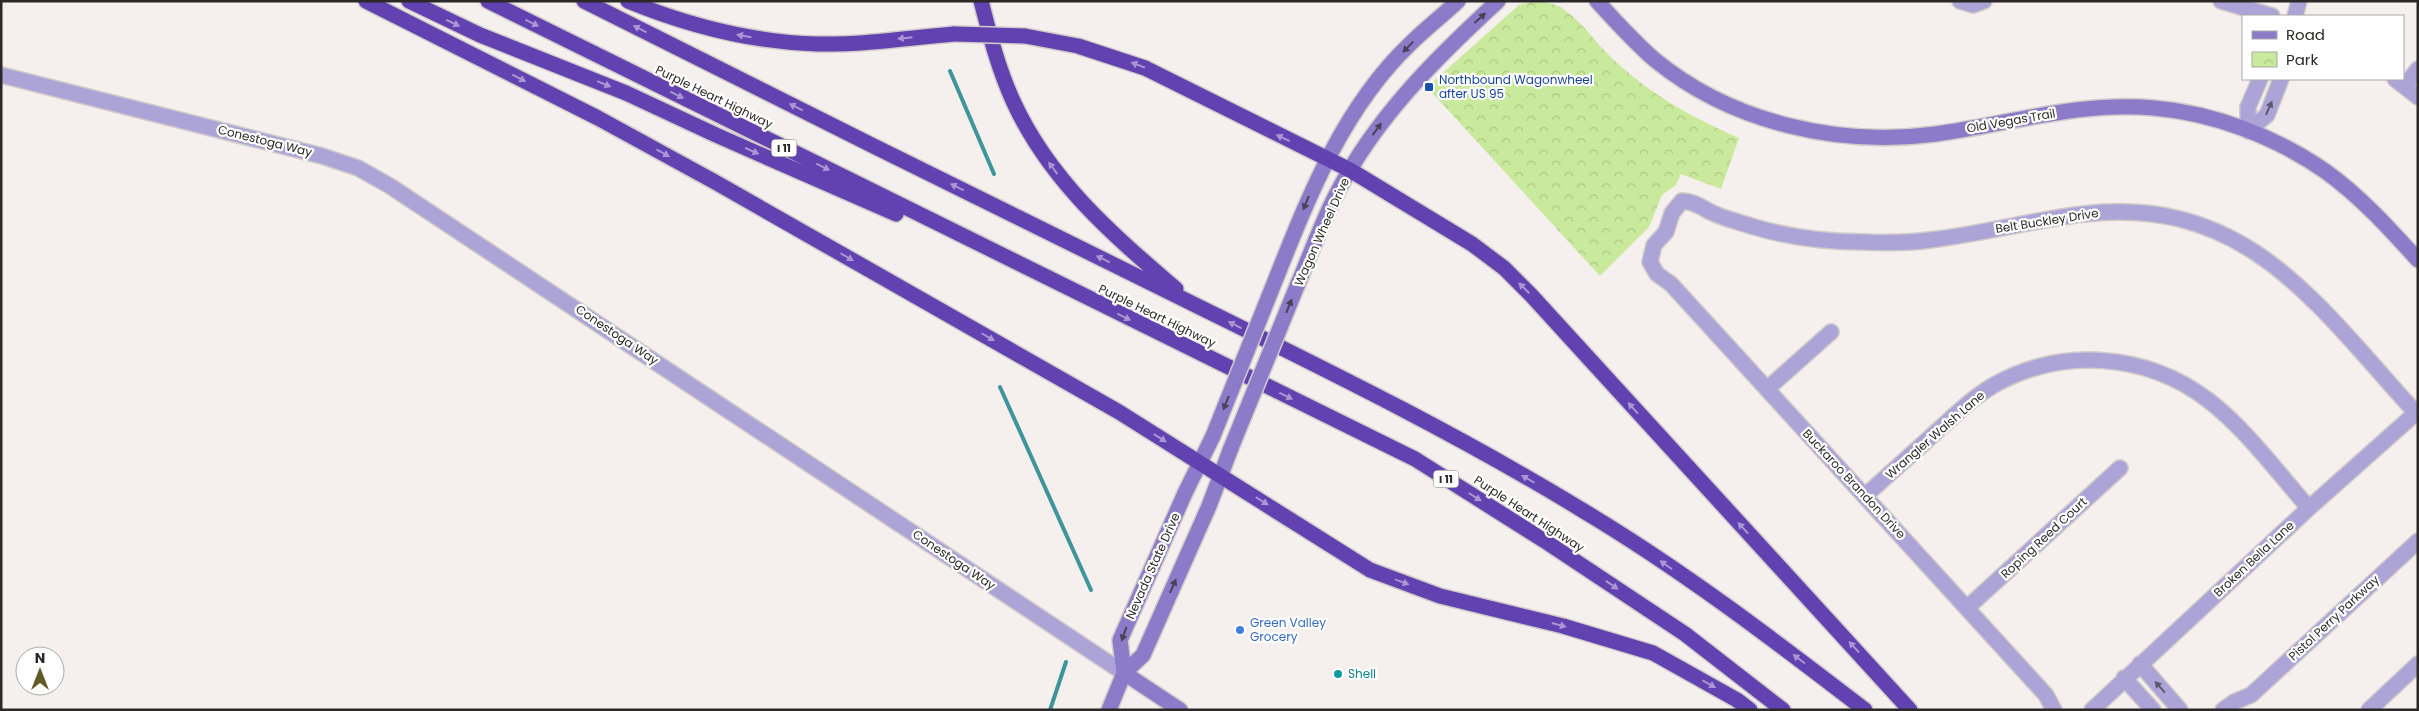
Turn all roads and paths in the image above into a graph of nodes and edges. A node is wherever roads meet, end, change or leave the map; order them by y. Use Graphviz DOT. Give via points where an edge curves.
graph roads {
  1 [pos="366,1"];
  2 [pos="409,1"];
  3 [pos="488,1"];
  4 [pos="584,1"];
  5 [pos="628,1"];
  6 [pos="981,1"];
  7 [pos="1458,1"];
  8 [pos="1498,1"];
  9 [pos="1597,1"];
  10 [pos="1960,1"];
  11 [pos="1984,1"];
  12 [pos="2221,1"];
  13 [pos="2299,1"];
  14 [pos="2269,15"];
  15 [pos="2295,15"];
  16 [pos="2418,69"];
  17 [pos="1,75"];
  18 [pos="2404,79"];
  19 [pos="2260,80"];
  20 [pos="2281,80"];
  21 [pos="2400,82"];
  22 [pos="2418,97"];
  23 [pos="2248,131"];
  24 [pos="1327,159"];
  25 [pos="1350,170"];
  26 [pos="2418,260"];
  27 [pos="1650,262"];
  28 [pos="1081,296"];
  29 [pos="1193,304"];
  30 [pos="1832,332"];
  31 [pos="1767,389"];
  32 [pos="2417,412"];
  33 [pos="1201,462"];
  34 [pos="2120,468"];
  35 [pos="1221,475"];
  36 [pos="1865,496"];
  37 [pos="2309,508"];
  38 [pos="2418,541"];
  39 [pos="1968,608"];
  40 [pos="2140,664"];
  41 [pos="2418,664"];
  42 [pos="1124,673"];
  43 [pos="2124,678"];
  44 [pos="2251,694"];
  45 [pos="1109,710"];
  46 [pos="1180,710"];
  47 [pos="1750,710"];
  48 [pos="1783,710"];
  49 [pos="1865,710"];
  50 [pos="1910,710"];
  51 [pos="2054,710"];
  52 [pos="2092,710"];
  53 [pos="2153,710"];
  54 [pos="2180,710"];
  55 [pos="2223,710"];
  56 [pos="2245,710"];
  57 [pos="2368,710"];
  1 -- 33 [label="highway, one-way" via="707,177 1120,412"];
  2 -- 28 [label="highway, one-way" via="480,34 626,93 716,136"];
  3 -- 28 [label="highway, Purple Heart Highway / I 11, one-way"];
  29 -- 4 [label="highway, one-way"];
  24 -- 5 [label="highway, one-way, bridge" via="1145,68 1078,46 1025,36 954,34 857,43 781,42 693,25"];
  29 -- 6 [label="highway, one-way" via="1084,206 1040,151 1014,103"];
  7 -- 24 [label="street, Wagon Wheel Drive, one-way" via="1409,45 1370,91"];
  25 -- 8 [label="street, Wagon Wheel Drive, one-way" via="1400,98"];
  9 -- 23 [label="street, Old Vegas Trail" via="1657,61 1707,94 1749,113 1823,134 1901,138 2081,109 2118,107 2186,113"];
  10 -- 11 [label="street" via="1973,5"];
  12 -- 14 [label="street"];
  13 -- 15 [label="street"];
  16 -- 18 [label="street"];
  17 -- 42 [label="street, Conestoga Way" via="322,156 358,168 506,262"];
  19 -- 23 [label="street" via="2248,107"];
  23 -- 20 [label="street, one-way" via="2267,114"];
  21 -- 22 [label="street"];
  23 -- 26 [label="street, Old Vegas Trail" via="2293,151 2325,171 2365,204"];
  24 -- 25 [label="highway"];
  24 -- 33 [label="street, Wagon Wheel Drive, one-way, bridge" via="1313,186"];
  35 -- 25 [label="street, Wagon Wheel Drive, one-way, bridge" via="1335,196"];
  50 -- 25 [label="highway, one-way" via="1504,268 1472,244"];
  27 -- 31 [label="street, Buckaroo Brandon Drive" via="1656,274 1671,284"];
  27 -- 32 [label="street, Belt Buckley Drive" via="1654,244 1666,232 1672,213 1682,201 1691,201 1715,214 1754,227 1827,241 1927,241 2112,212 2141,212 2175,218 2228,236 2289,276"];
  28 -- 48 [label="highway, Purple Heart Highway / I 11, one-way" via="1415,459 1685,634"];
  49 -- 29 [label="highway, one-way" via="1795,656 1583,510 1462,442"];
  30 -- 31 [label="street"];
  31 -- 36 [label="street, Buckaroo Brandon Drive"];
  32 -- 37 [label="street, Broken Bella Lane"];
  33 -- 35 [label="highway"];
  33 -- 42 [label="street, Nevada State Drive, one-way" via="1120,640"];
  34 -- 39 [label="street, Roping Reed Court"];
  42 -- 35 [label="street, Nevada State Drive, one-way" via="1142,655"];
  35 -- 47 [label="highway, one-way" via="1370,570 1440,596 1563,626 1653,653"];
  36 -- 37 [label="street, Wrangler Walsh Lane" via="1962,409 1994,386 2043,365 2092,360 2153,371 2203,397 2246,437"];
  36 -- 39 [label="street, Buckaroo Brandon Drive"];
  37 -- 40 [label="street, Broken Bella Lane"];
  38 -- 44 [label="street, Pistol Perry Parkway"];
  39 -- 51 [label="street, Buckaroo Brandon Drive" via="2046,695"];
  40 -- 43 [label="street, Broken Bella Lane"];
  54 -- 40 [label="street, one-way"];
  41 -- 57 [label="street"];
  42 -- 45 [label="street, Nevada State Drive"];
  42 -- 46 [label="street, Conestoga Way"];
  43 -- 52 [label="street, Broken Bella Lane"];
  43 -- 53 [label="street"];
  44 -- 55 [label="street, Pistol Perry Parkway"];
  44 -- 56 [label="street, Pistol Perry Parkway"];
}
